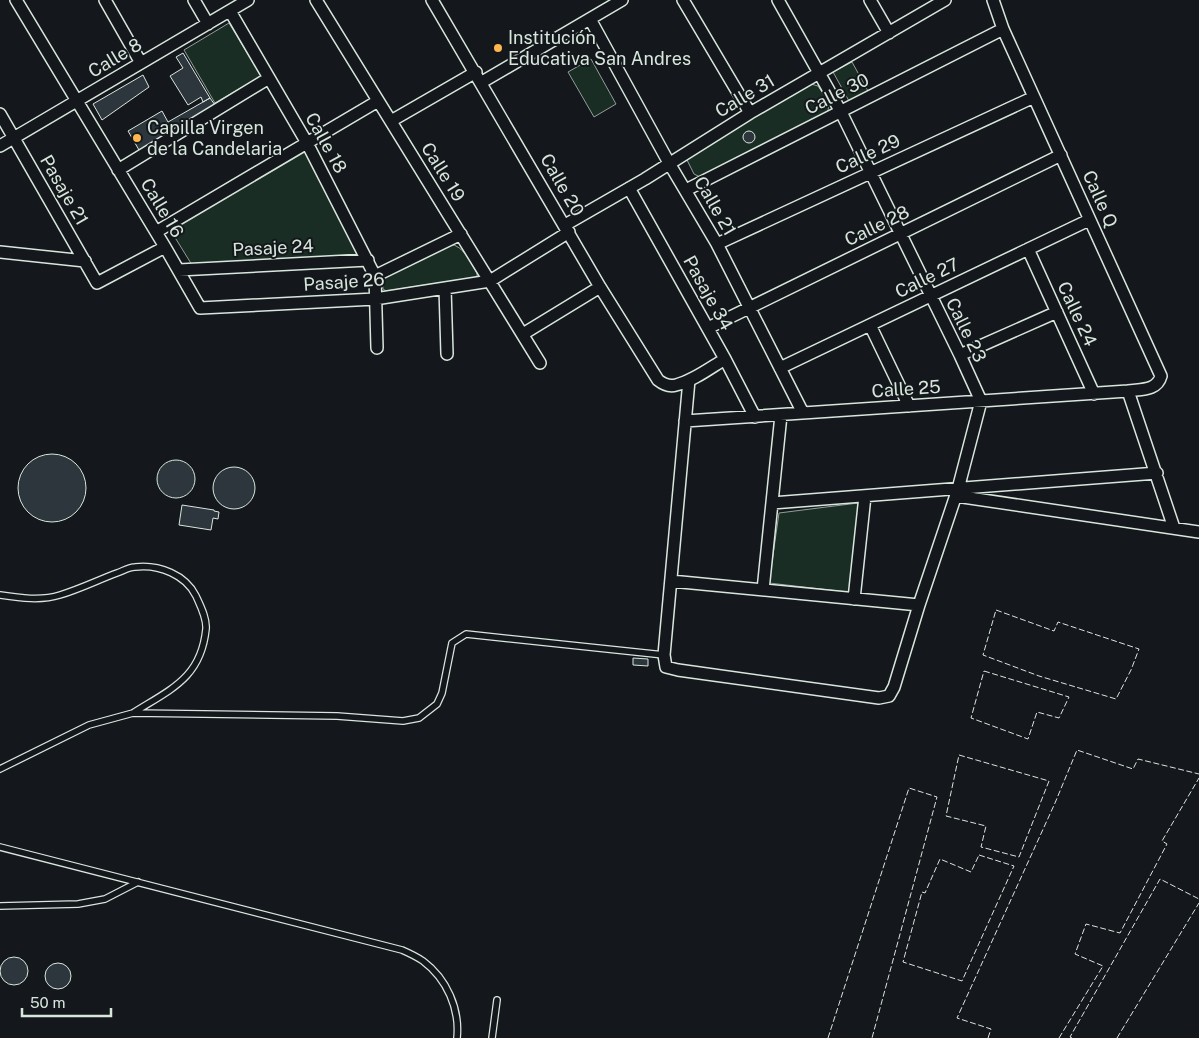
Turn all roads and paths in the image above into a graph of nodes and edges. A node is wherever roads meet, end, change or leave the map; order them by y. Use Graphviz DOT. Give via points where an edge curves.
graph roads {
  1 [pos="16,0"];
  2 [pos="105,0"];
  3 [pos="194,0"];
  4 [pos="248,0"];
  5 [pos="316,0"];
  6 [pos="432,0"];
  7 [pos="622,0"];
  8 [pos="683,0"];
  9 [pos="778,0"];
  10 [pos="870,0"];
  11 [pos="945,0"];
  12 [pos="993,0"];
  13 [pos="230,11"];
  14 [pos="590,18"];
  15 [pos="208,24"];
  16 [pos="1003,29"];
  17 [pos="889,32"];
  18 [pos="141,63"];
  19 [pos="820,72"];
  20 [pos="479,77"];
  21 [pos="269,78"];
  22 [pos="1034,97"];
  23 [pos="77,101"];
  24 [pos="378,101"];
  25 [pos="841,112"];
  26 [pos="750,113"];
  27 [pos="0,114"];
  28 [pos="391,121"];
  29 [pos="14,138"];
  30 [pos="308,143"];
  31 [pos="0,146"];
  32 [pos="1061,155"];
  33 [pos="669,164"];
  34 [pos="118,170"];
  35 [pos="870,173"];
  36 [pos="629,188"];
  37 [pos="686,190"];
  38 [pos="1089,220"];
  39 [pos="567,229"];
  40 [pos="156,232"];
  41 [pos="461,234"];
  42 [pos="900,234"];
  43 [pos="717,244"];
  44 [pos="165,247"];
  45 [pos="1028,250"];
  46 [pos="0,252"];
  47 [pos="368,260"];
  48 [pos="85,262"];
  49 [pos="179,270"];
  50 [pos="375,276"];
  51 [pos="490,281"];
  52 [pos="600,286"];
  53 [pos="445,288"];
  54 [pos="930,296"];
  55 [pos="375,299"];
  56 [pos="749,307"];
  57 [pos="200,308"];
  58 [pos="1057,312"];
  59 [pos="870,325"];
  60 [pos="708,328"];
  61 [pos="522,334"];
  62 [pos="377,348"];
  63 [pos="447,354"];
  64 [pos="960,355"];
  65 [pos="725,359"];
  66 [pos="540,363"];
  67 [pos="780,368"];
  68 [pos="689,380"];
  69 [pos="1128,391"];
  70 [pos="1094,394"];
  71 [pos="981,401"];
  72 [pos="909,406"];
  73 [pos="803,413"];
  74 [pos="781,415"];
  75 [pos="755,417"];
  76 [pos="685,421"];
  77 [pos="1157,474"];
  78 [pos="957,492"];
  79 [pos="865,496"];
  80 [pos="772,503"];
  81 [pos="1174,528"];
  82 [pos="1199,532"];
  83 [pos="671,581"];
  84 [pos="763,590"];
  85 [pos="0,596"];
  86 [pos="854,599"];
  87 [pos="919,605"];
  88 [pos="664,655"];
  89 [pos="133,713"];
  90 [pos="0,769"];
  91 [pos="0,847"];
  92 [pos="138,882"];
  93 [pos="0,906"];
  94 [pos="497,1000"];
  95 [pos="457,1038"];
  96 [pos="492,1038"];
  1 -- 23 [label="street, Calle 16"];
  2 -- 18 [label="street"];
  3 -- 15 [label="street"];
  4 -- 13 [label="street, Calle 8"];
  5 -- 24 [label="street, Calle 19"];
  6 -- 20 [label="street, Calle 20"];
  7 -- 14 [label="street"];
  8 -- 26 [label="street"];
  9 -- 19 [label="street, Calle 23"];
  10 -- 17 [label="street"];
  11 -- 17 [label="street, Calle 31"];
  12 -- 16 [label="street, Calle Q"];
  13 -- 15 [label="street, Calle 8"];
  13 -- 21 [label="street, Calle 18"];
  14 -- 20 [label="street"];
  14 -- 33 [label="street, Calle 21"];
  15 -- 18 [label="street, Calle 8"];
  16 -- 22 [label="street, Calle Q"];
  16 -- 25 [label="street, Calle 30"];
  17 -- 19 [label="street, Calle 31"];
  18 -- 23 [label="street, Calle 8"];
  19 -- 25 [label="street, Calle 23"];
  19 -- 26 [label="street, Calle 31"];
  20 -- 28 [label="street"];
  20 -- 39 [label="street, Calle 20"];
  21 -- 30 [label="street, Calle 18"];
  21 -- 34 [label="street"];
  22 -- 32 [label="street, Calle Q"];
  22 -- 35 [label="street, Calle 29"];
  23 -- 29 [label="street, Calle 8"];
  23 -- 34 [label="street, Calle 16"];
  24 -- 28 [label="street, Calle 19"];
  24 -- 30 [label="street"];
  25 -- 35 [label="street, Calle 23"];
  25 -- 37 [label="street, Calle 30"];
  26 -- 33 [label="street, Calle 31"];
  27 -- 29 [label="street, Pasaje 21"];
  28 -- 41 [label="street, Calle 19"];
  29 -- 31 [label="street, Calle 8"];
  29 -- 48 [label="street, Pasaje 21"];
  30 -- 40 [label="street"];
  30 -- 47 [label="street, Calle 18"];
  32 -- 38 [label="street, Calle Q"];
  32 -- 42 [label="street, Calle 28"];
  33 -- 36 [label="street, Calle 31"];
  33 -- 37 [label="street, Calle 21"];
  34 -- 40 [label="street, Calle 16"];
  35 -- 42 [label="street, Calle 23"];
  35 -- 43 [label="street, Calle 29"];
  36 -- 39 [label="street, Calle 31"];
  36 -- 60 [label="street, Pasaje 34"];
  37 -- 43 [label="street, Calle 21"];
  38 -- 45 [label="street, Calle 27"];
  38 -- 69 [label="street, Calle Q" via="1161,376 1155,387"];
  39 -- 51 [label="street, Calle 31"];
  39 -- 52 [label="street, Calle 20"];
  40 -- 44 [label="street, Calle 16"];
  41 -- 50 [label="street"];
  41 -- 51 [label="street, Calle 19"];
  42 -- 54 [label="street, Calle 23"];
  42 -- 56 [label="street, Calle 28"];
  43 -- 56 [label="street, Calle 21"];
  44 -- 48 [label="street, Pasaje 21" via="97,283"];
  44 -- 49 [label="street, Calle 16"];
  45 -- 54 [label="street, Calle 27"];
  45 -- 58 [label="street, Calle 24"];
  46 -- 48 [label="street"];
  47 -- 49 [label="street, Pasaje 24"];
  47 -- 50 [label="street, Calle 18"];
  49 -- 57 [label="street, Calle 16"];
  50 -- 55 [label="street, Calle 18"];
  51 -- 53 [label="street, Pasaje 26"];
  51 -- 61 [label="street, Calle 19"];
  52 -- 61 [label="street"];
  52 -- 68 [label="street, Calle 20" via="658,380 675,386"];
  53 -- 55 [label="street, Pasaje 26"];
  53 -- 63 [label="street"];
  54 -- 59 [label="street, Calle 27"];
  54 -- 64 [label="street, Calle 23"];
  55 -- 57 [label="street, Pasaje 26"];
  55 -- 62 [label="street, Calle 18"];
  56 -- 60 [label="street, Calle 28"];
  56 -- 67 [label="street, Calle 21"];
  58 -- 64 [label="street"];
  58 -- 70 [label="street, Calle 24"];
  59 -- 67 [label="street, Calle 27"];
  59 -- 72 [label="street"];
  60 -- 65 [label="street, Pasaje 34"];
  61 -- 66 [label="street, Calle 19"];
  64 -- 71 [label="street, Calle 23"];
  65 -- 68 [label="street"];
  65 -- 75 [label="street, Pasaje 34"];
  67 -- 73 [label="street, Calle 21"];
  68 -- 76 [label="street"];
  69 -- 70 [label="street, Calle 25"];
  69 -- 77 [label="street"];
  70 -- 71 [label="street, Calle 25"];
  71 -- 72 [label="street, Calle 25"];
  71 -- 78 [label="street"];
  72 -- 73 [label="street, Calle 25"];
  73 -- 74 [label="street, Calle 25"];
  74 -- 75 [label="street, Calle 25"];
  74 -- 80 [label="street"];
  75 -- 76 [label="street, Calle 25"];
  76 -- 83 [label="street"];
  77 -- 78 [label="street"];
  77 -- 81 [label="street"];
  78 -- 79 [label="street"];
  78 -- 81 [label="street"];
  78 -- 87 [label="street"];
  79 -- 80 [label="street"];
  79 -- 86 [label="street"];
  80 -- 84 [label="street"];
  81 -- 82 [label="street"];
  83 -- 84 [label="street"];
  83 -- 88 [label="street"];
  84 -- 86 [label="street"];
  85 -- 89 [label="lane" via="27,599 59,596 135,567 157,568 176,574 192,587 207,626 202,652 190,673 173,688"];
  86 -- 87 [label="street"];
  87 -- 88 [label="street" via="894,687 889,696 879,698 678,670 666,667"];
  88 -- 89 [label="lane" via="466,634 452,643 437,704 419,718 403,721 337,716"];
  89 -- 90 [label="lane" via="88,725"];
  91 -- 92 [label="lane"];
  92 -- 93 [label="lane" via="96,901"];
  92 -- 95 [label="lane" via="402,950 423,962 442,979 452,1000 458,1025"];
  94 -- 96 [label="lane"];
}
